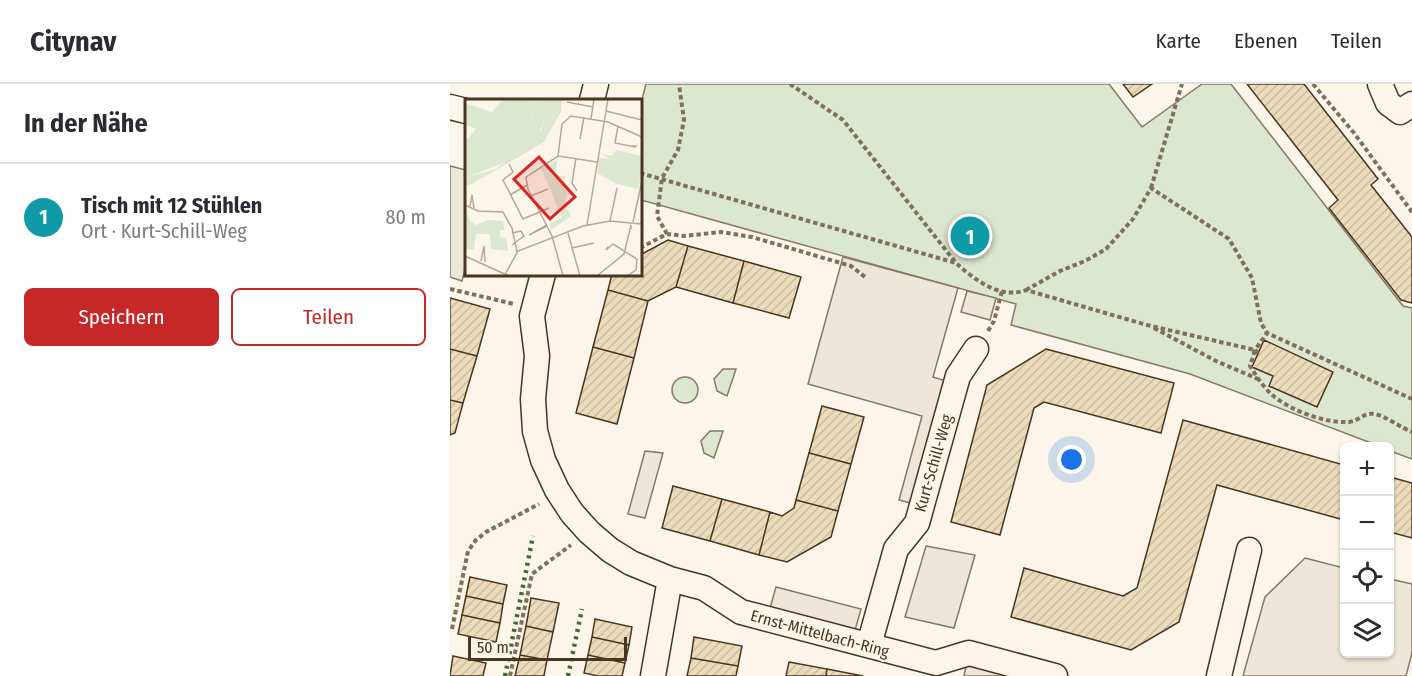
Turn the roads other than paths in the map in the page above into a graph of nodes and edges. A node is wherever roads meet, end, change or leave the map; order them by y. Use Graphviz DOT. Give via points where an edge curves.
graph roads {
  1 [pos="596,84"];
  2 [pos="1380,84"];
  3 [pos="592,99"];
  4 [pos="1412,104"];
  5 [pos="450,107"];
  6 [pos="465,111"];
  7 [pos="542,276"];
  8 [pos="975,349"];
  9 [pos="1249,550"];
  10 [pos="670,579"];
  11 [pos="868,645"];
  12 [pos="653,676"];
  13 [pos="1055,676"];
  14 [pos="1219,676"];
  1 -- 3 [label="street"];
  2 -- 4 [label="street" via="1388,103 1400,112"];
  5 -- 6 [label="street"];
  7 -- 10 [label="street, Ernst-Mittelbach-Ring" via="532,316 537,356 532,399 543,460 557,490 589,532 631,563"];
  8 -- 11 [label="street, Kurt-Schill-Weg" via="958,376 917,523 896,549"];
  9 -- 14 [label="street"];
  10 -- 11 [label="street, Ernst-Mittelbach-Ring" via="704,588 741,612"];
  10 -- 12 [label="street"];
  11 -- 13 [label="street, Ernst-Mittelbach-Ring" via="936,663 969,653"];
}
